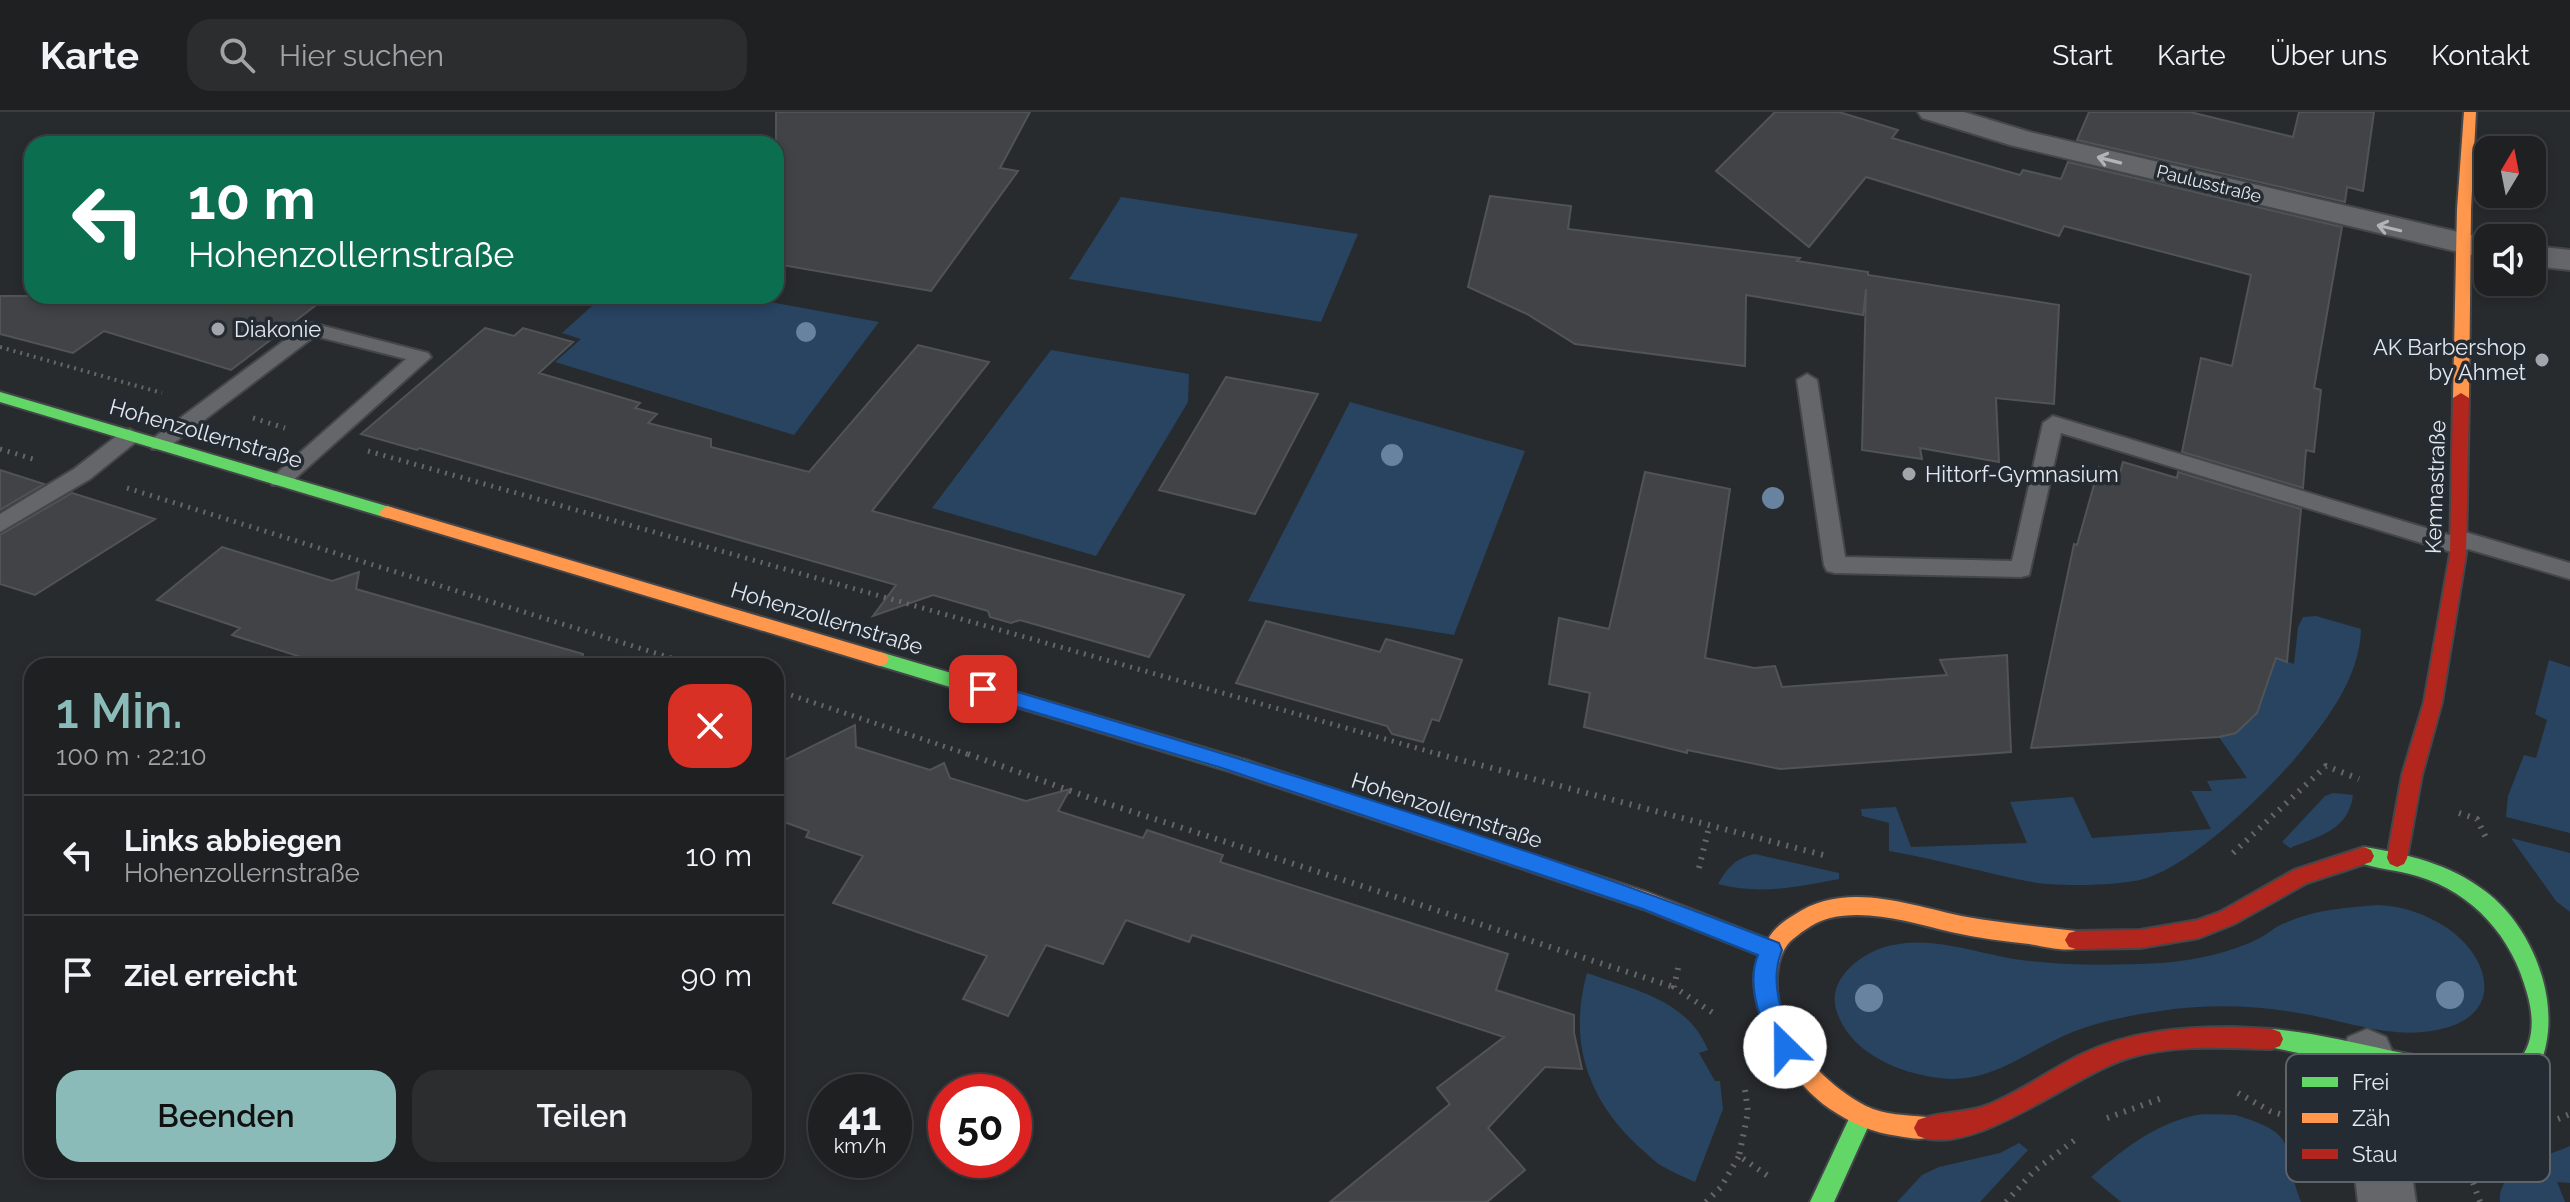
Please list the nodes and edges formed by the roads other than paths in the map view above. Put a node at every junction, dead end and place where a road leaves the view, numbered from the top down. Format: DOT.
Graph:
graph roads {
  1 [pos="1933,112"];
  2 [pos="2470,112"];
  3 [pos="2475,224"];
  4 [pos="2474,246"];
  5 [pos="2546,257"];
  6 [pos="2570,260"];
  7 [pos="2474,279"];
  8 [pos="1807,380"];
  9 [pos="0,397"];
  10 [pos="130,436"];
  11 [pos="159,444"];
  12 [pos="280,480"];
  13 [pos="0,524"];
  14 [pos="2458,542"];
  15 [pos="2570,571"];
  16 [pos="2397,858"];
  17 [pos="1771,950"];
  18 [pos="2363,1054"];
  19 [pos="2550,1055"];
  20 [pos="1862,1116"];
  21 [pos="2384,1182"];
  22 [pos="1822,1202"];
  23 [pos="2387,1202"];
  4 -- 1 [label="street, Paulusstraße, one-way"];
  2 -- 3 [label="main road, Kemnastraße"];
  5 -- 6 [label="street"];
  7 -- 14 [label="main road, Kemnastraße"];
  8 -- 14 [label="lane"];
  9 -- 10 [label="main road, Hohenzollernstraße"];
  10 -- 11 [label="main road, Hohenzollernstraße"];
  10 -- 13 [label="lane"];
  11 -- 12 [label="main road, Hohenzollernstraße"];
  11 -- 12 [label="lane"];
  12 -- 17 [label="main road, Hohenzollernstraße"];
  14 -- 15 [label="lane"];
  14 -- 16 [label="main road, Kemnastraße"];
  16 -- 17 [label="main road"];
  16 -- 19 [label="main road"];
  17 -- 20 [label="main road"];
  18 -- 20 [label="main road"];
  20 -- 22 [label="main road"];
  21 -- 23 [label="street"];
}
